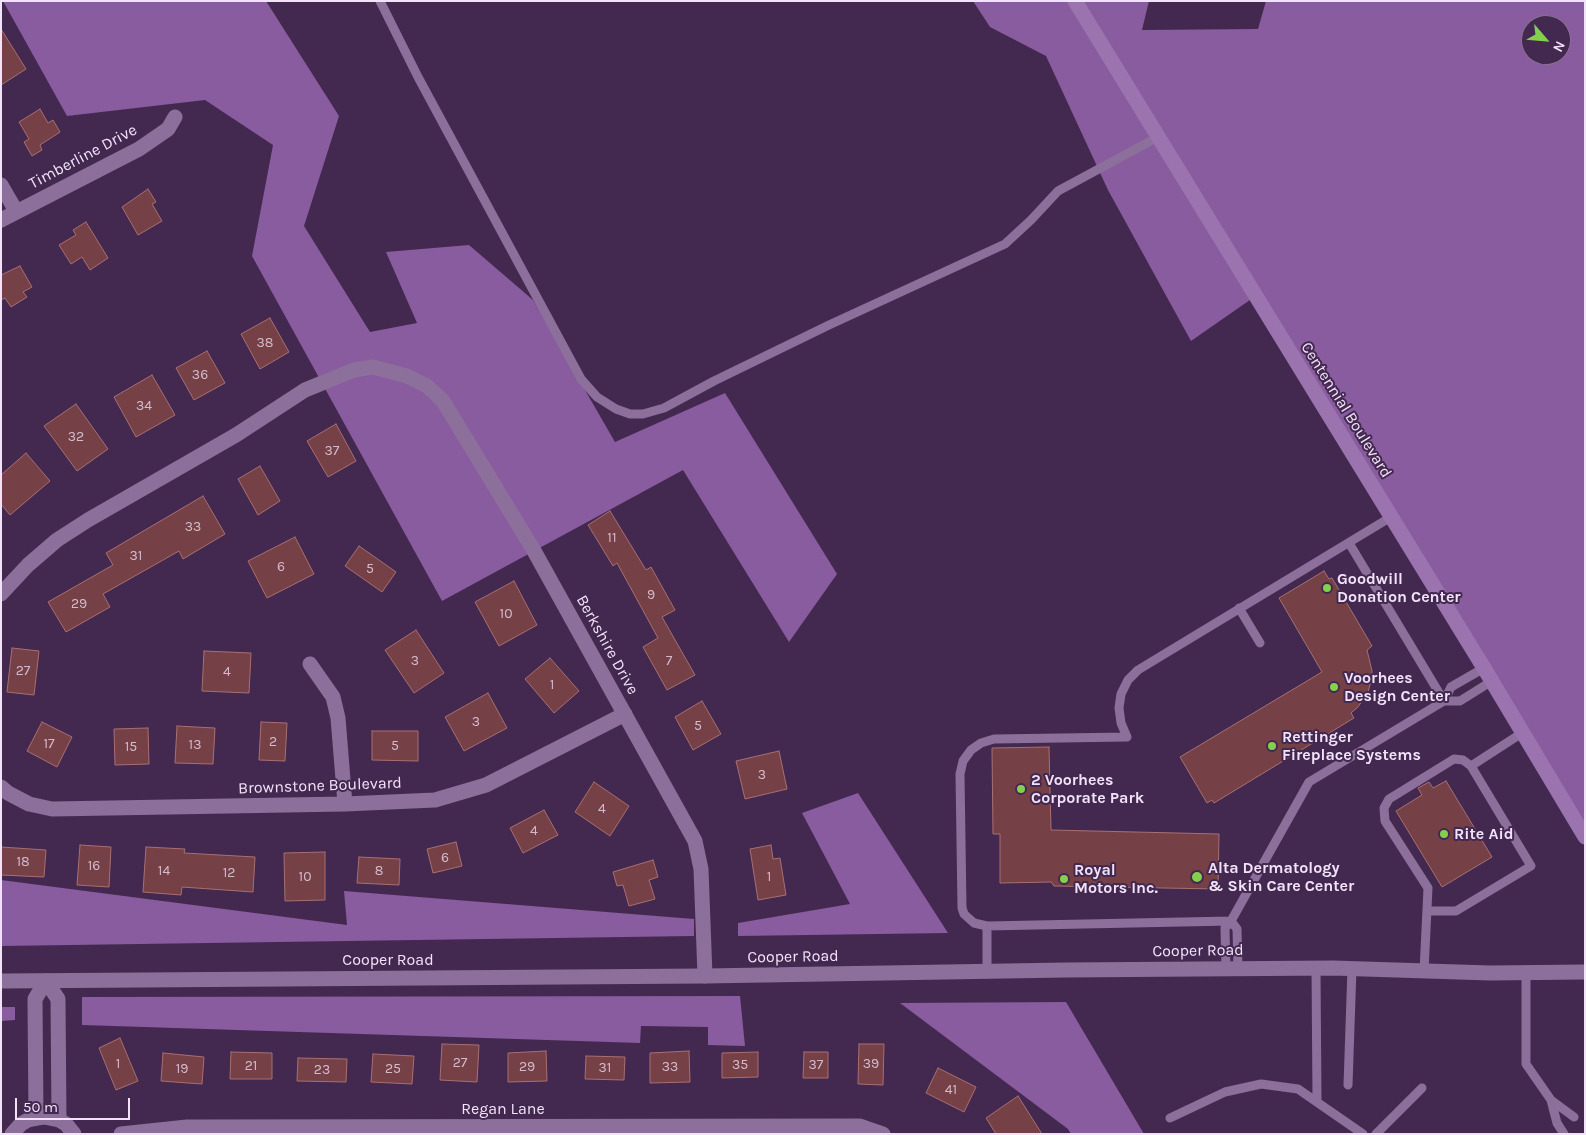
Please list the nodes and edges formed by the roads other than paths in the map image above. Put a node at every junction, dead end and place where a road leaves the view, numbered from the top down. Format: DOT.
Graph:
graph roads {
  1 [pos="380,1"];
  2 [pos="1075,1"];
  3 [pos="175,117"];
  4 [pos="1158,137"];
  5 [pos="1,185"];
  6 [pos="16,211"];
  7 [pos="1,220"];
  8 [pos="1391,517"];
  9 [pos="1349,543"];
  10 [pos="1,594"];
  11 [pos="1240,608"];
  12 [pos="1260,643"];
  13 [pos="310,664"];
  14 [pos="1488,675"];
  15 [pos="1444,701"];
  16 [pos="625,714"];
  17 [pos="1522,733"];
  18 [pos="1471,766"];
  19 [pos="1,787"];
  20 [pos="345,804"];
  21 [pos="1585,837"];
  22 [pos="1427,911"];
  23 [pos="1231,922"];
  24 [pos="987,926"];
  25 [pos="1316,968"];
  26 [pos="1352,968"];
  27 [pos="1232,969"];
  28 [pos="1424,971"];
  29 [pos="1583,971"];
  30 [pos="988,972"];
  31 [pos="1526,973"];
  32 [pos="705,976"];
  33 [pos="46,980"];
  34 [pos="1,981"];
  35 [pos="1348,1085"];
  36 [pos="1422,1088"];
  37 [pos="1551,1100"];
  38 [pos="1317,1102"];
  39 [pos="36,1117"];
  40 [pos="1574,1117"];
  41 [pos="1170,1118"];
  42 [pos="59,1120"];
  43 [pos="12,1134"];
  44 [pos="74,1134"];
  45 [pos="122,1134"];
  46 [pos="883,1134"];
  47 [pos="1363,1134"];
  48 [pos="1376,1134"];
  49 [pos="1564,1134"];
  1 -- 4 [label="lane"];
  2 -- 4 [label="main road, Centennial Boulevard"];
  3 -- 6 [label="street, Timberline Drive"];
  4 -- 8 [label="main road, Centennial Boulevard"];
  5 -- 6 [label="street"];
  6 -- 7 [label="street, Timberline Drive"];
  8 -- 9 [label="lane"];
  8 -- 14 [label="main road, Centennial Boulevard"];
  9 -- 11 [label="lane"];
  9 -- 15 [label="lane"];
  10 -- 16 [label="street, Berkshire Drive"];
  11 -- 12 [label="lane"];
  11 -- 24 [label="lane"];
  13 -- 20 [label="street"];
  14 -- 15 [label="lane"];
  14 -- 15 [label="lane"];
  14 -- 17 [label="main road, Centennial Boulevard"];
  15 -- 23 [label="lane"];
  16 -- 20 [label="street, Brownstone Boulevard"];
  16 -- 32 [label="street, Berkshire Drive"];
  17 -- 18 [label="lane"];
  17 -- 21 [label="main road, Centennial Boulevard"];
  18 -- 22 [label="lane"];
  18 -- 22 [label="lane"];
  19 -- 20 [label="street, Brownstone Boulevard"];
  22 -- 28 [label="lane"];
  23 -- 24 [label="lane"];
  23 -- 27 [label="lane"];
  24 -- 30 [label="lane"];
  25 -- 26 [label="street, Cooper Road"];
  25 -- 27 [label="street, Cooper Road"];
  25 -- 38 [label="lane"];
  26 -- 28 [label="street, Cooper Road"];
  26 -- 35 [label="lane"];
  27 -- 30 [label="street, Cooper Road"];
  28 -- 31 [label="street, Cooper Road"];
  29 -- 31 [label="street, Cooper Road"];
  30 -- 32 [label="street, Cooper Road"];
  31 -- 37 [label="lane"];
  32 -- 33 [label="street, Cooper Road"];
  33 -- 34 [label="street, Cooper Road"];
  33 -- 39 [label="street"];
  33 -- 42 [label="street"];
  36 -- 48 [label="lane"];
  37 -- 40 [label="lane"];
  37 -- 49 [label="lane"];
  38 -- 41 [label="lane"];
  38 -- 47 [label="lane"];
  39 -- 42 [label="street"];
  39 -- 43 [label="street"];
  42 -- 44 [label="street"];
  45 -- 46 [label="street, Regan Lane"];
}
